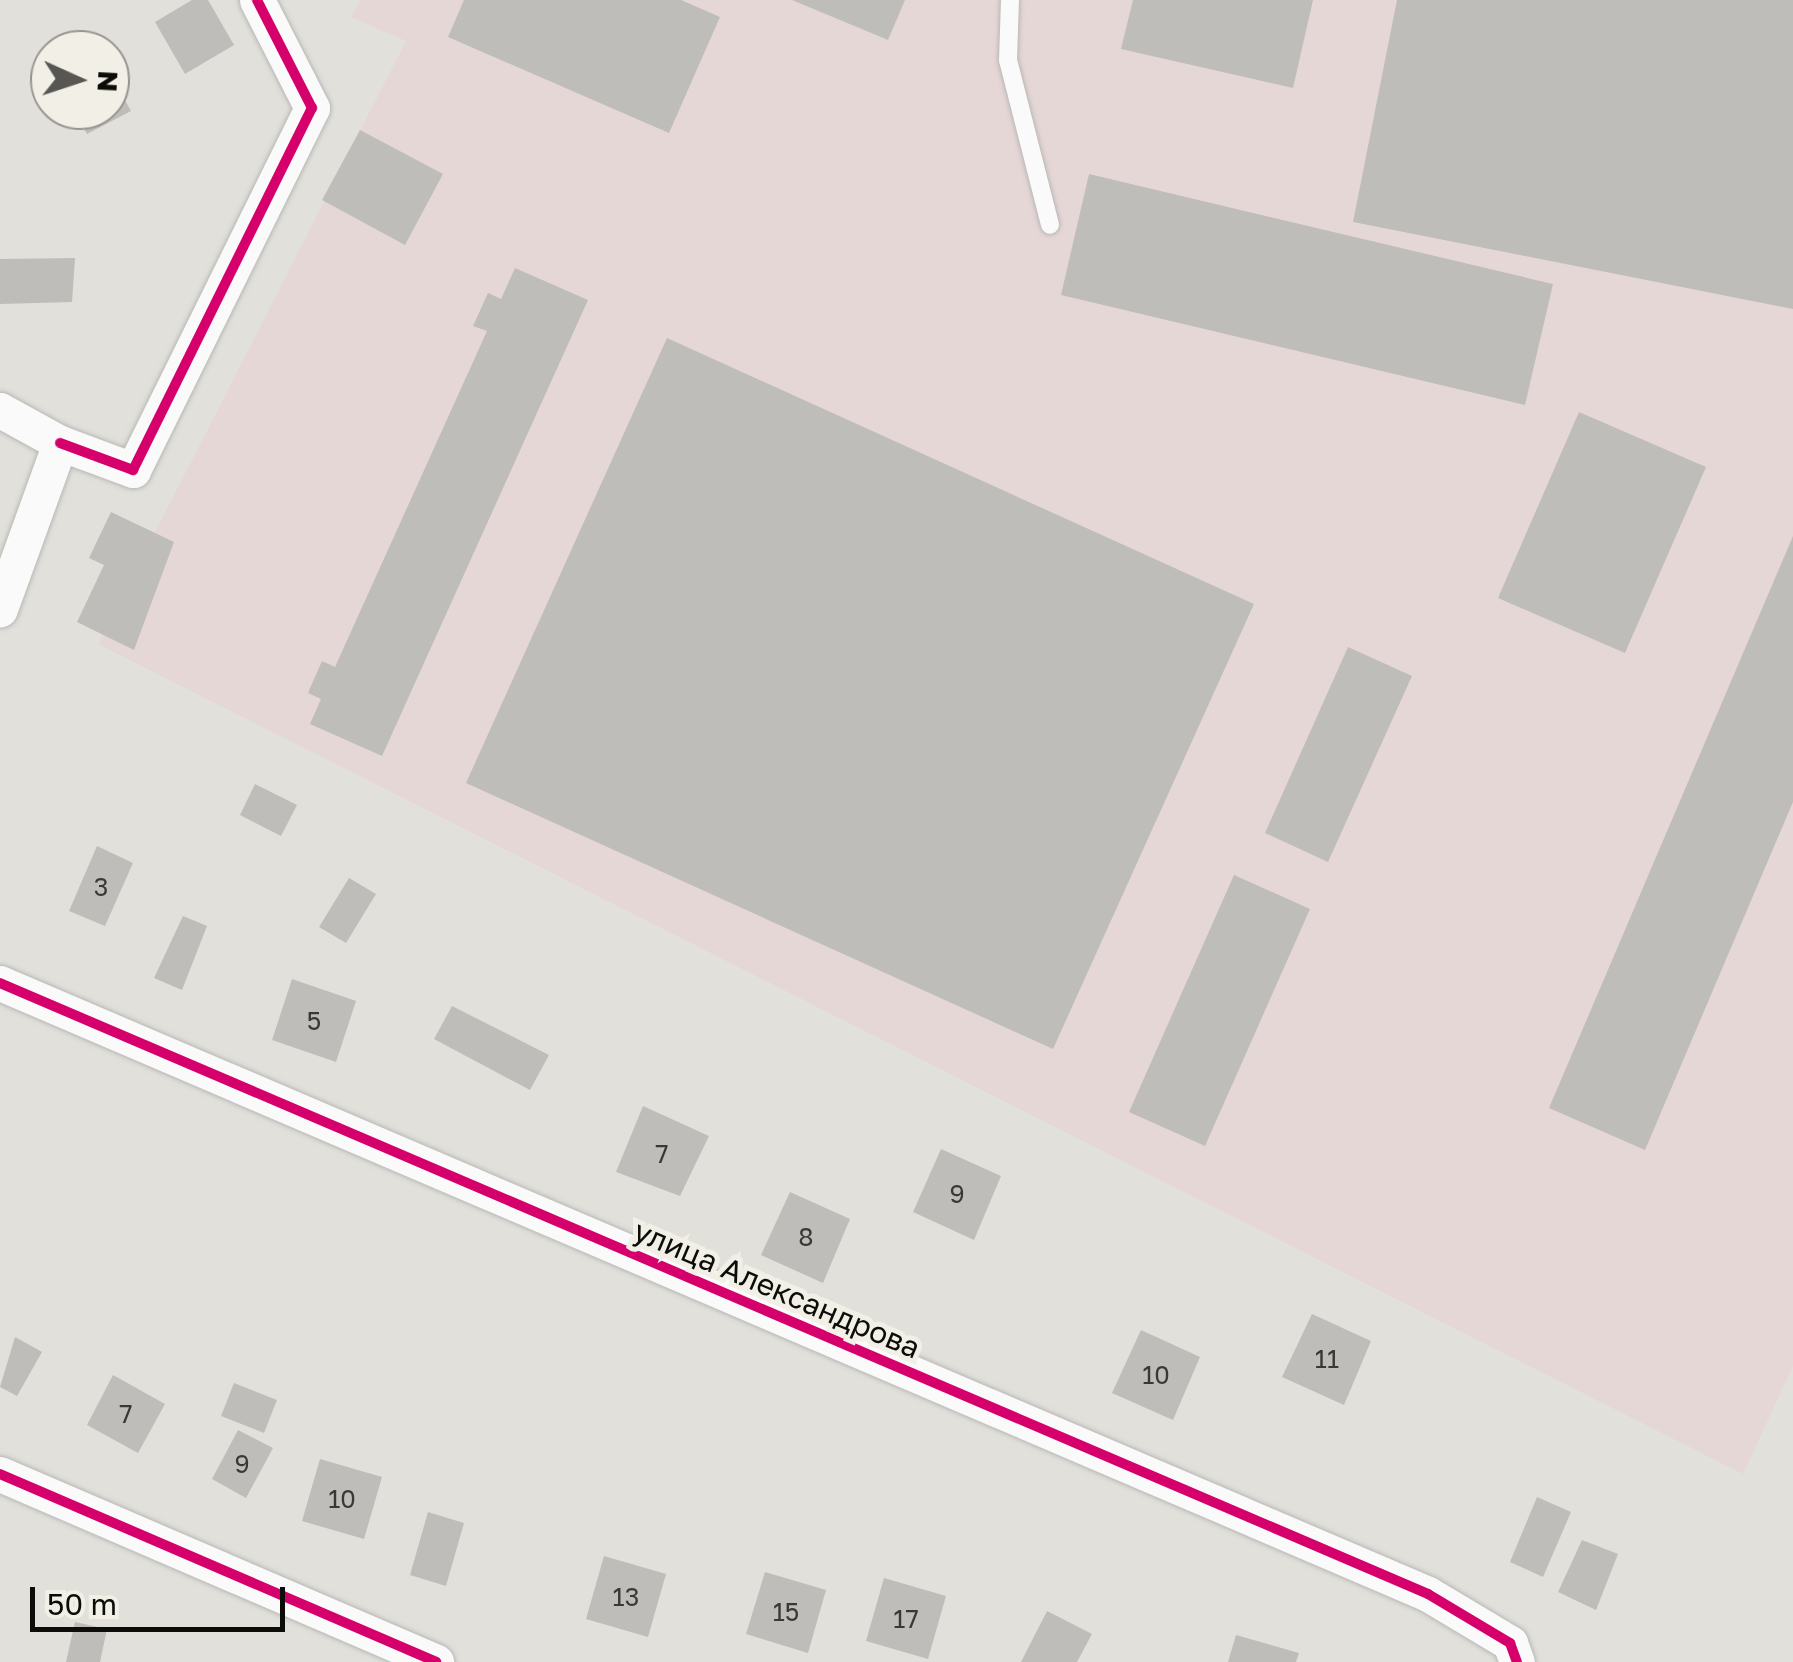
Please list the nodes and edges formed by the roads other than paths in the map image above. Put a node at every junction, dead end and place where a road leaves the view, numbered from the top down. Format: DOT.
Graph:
graph roads {
  1 [pos="257,0"];
  2 [pos="1010,0"];
  3 [pos="1050,225"];
  4 [pos="0,410"];
  5 [pos="60,444"];
  6 [pos="0,609"];
  7 [pos="0,983"];
  8 [pos="0,1474"];
  9 [pos="436,1662"];
  10 [pos="1517,1662"];
  1 -- 5 [label="street"];
  2 -- 3 [label="lane"];
  4 -- 5 [label="street"];
  5 -- 6 [label="street"];
  7 -- 10 [label="street, улица Александрова"];
  8 -- 9 [label="street"];
}
